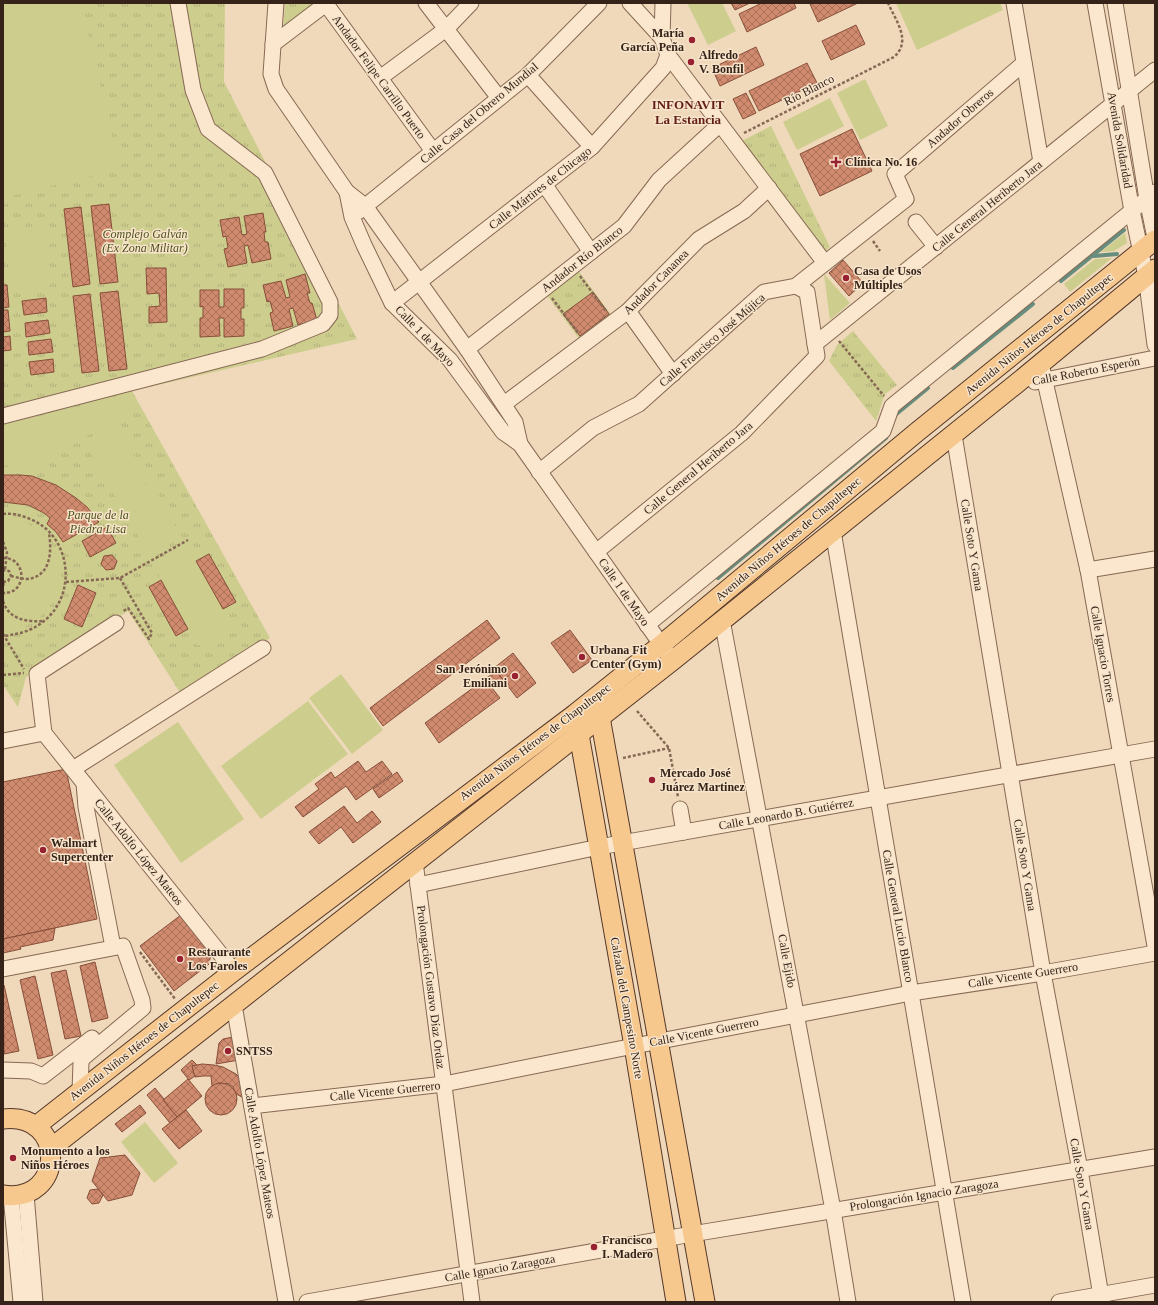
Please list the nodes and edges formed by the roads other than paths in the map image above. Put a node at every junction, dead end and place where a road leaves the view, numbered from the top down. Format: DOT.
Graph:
graph roads {
  1 [pos="178,3"];
  2 [pos="276,3"];
  3 [pos="326,3"];
  4 [pos="426,3"];
  5 [pos="471,3"];
  6 [pos="599,3"];
  7 [pos="664,3"];
  8 [pos="1014,3"];
  9 [pos="1094,3"];
  10 [pos="1115,3"];
  11 [pos="632,4"];
  12 [pos="446,29"];
  13 [pos="662,38"];
  14 [pos="273,44"];
  15 [pos="668,55"];
  16 [pos="1024,63"];
  17 [pos="1155,70"];
  18 [pos="528,75"];
  19 [pos="380,78"];
  20 [pos="1129,91"];
  21 [pos="499,98"];
  22 [pos="1113,104"];
  23 [pos="720,124"];
  24 [pos="592,147"];
  25 [pos="433,151"];
  26 [pos="1041,162"];
  27 [pos="544,184"];
  28 [pos="769,188"];
  29 [pos="347,192"];
  30 [pos="1151,196"];
  31 [pos="906,198"];
  32 [pos="365,206"];
  33 [pos="1132,211"];
  34 [pos="352,216"];
  35 [pos="916,222"];
  36 [pos="1155,239"];
  37 [pos="936,247"];
  38 [pos="591,252"];
  39 [pos="1140,252"];
  40 [pos="825,263"];
  41 [pos="1150,272"];
  42 [pos="419,282"];
  43 [pos="796,286"];
  44 [pos="392,303"];
  45 [pos="628,311"];
  46 [pos="815,344"];
  47 [pos="1155,345"];
  48 [pos="466,349"];
  49 [pos="1155,358"];
  50 [pos="1042,372"];
  51 [pos="674,374"];
  52 [pos="504,404"];
  53 [pos="3,416"];
  54 [pos="954,435"];
  55 [pos="520,444"];
  56 [pos="539,472"];
  57 [pos="833,531"];
  58 [pos="596,552"];
  59 [pos="1155,559"];
  60 [pos="1088,570"];
  61 [pos="722,620"];
  62 [pos="116,623"];
  63 [pos="647,625"];
  64 [pos="661,645"];
  65 [pos="263,648"];
  66 [pos="672,661"];
  67 [pos="575,714"];
  68 [pos="600,717"];
  69 [pos="44,733"];
  70 [pos="579,734"];
  71 [pos="3,741"];
  72 [pos="1155,749"];
  73 [pos="1121,755"];
  74 [pos="73,769"];
  75 [pos="1010,774"];
  76 [pos="84,783"];
  77 [pos="878,798"];
  78 [pos="680,810"];
  79 [pos="760,819"];
  80 [pos="684,832"];
  81 [pos="623,843"];
  82 [pos="599,847"];
  83 [pos="415,862"];
  84 [pos="418,885"];
  85 [pos="641,945"];
  86 [pos="1155,946"];
  87 [pos="118,947"];
  88 [pos="617,950"];
  89 [pos="1155,953"];
  90 [pos="3,969"];
  91 [pos="234,971"];
  92 [pos="1043,973"];
  93 [pos="650,992"];
  94 [pos="911,993"];
  95 [pos="625,996"];
  96 [pos="142,1000"];
  97 [pos="234,1005"];
  98 [pos="796,1014"];
  99 [pos="658,1041"];
  100 [pos="634,1046"];
  101 [pos="3,1070"];
  102 [pos="444,1084"];
  103 [pos="80,1092"];
  104 [pos="252,1106"];
  105 [pos="3,1119"];
  106 [pos="36,1126"];
  107 [pos="50,1149"];
  108 [pos="1155,1157"];
  109 [pos="1080,1170"];
  110 [pos="945,1192"];
  111 [pos="13,1195"];
  112 [pos="833,1210"];
  113 [pos="692,1234"];
  114 [pos="666,1239"];
  115 [pos="468,1274"];
  116 [pos="1155,1285"];
  117 [pos="1101,1298"];
  118 [pos="21,1302"];
  119 [pos="35,1302"];
  120 [pos="286,1302"];
  121 [pos="306,1302"];
  122 [pos="472,1302"];
  123 [pos="676,1302"];
  124 [pos="705,1302"];
  125 [pos="848,1302"];
  126 [pos="964,1302"];
  127 [pos="1059,1302"];
  1 -- 53 [label="street"];
  2 -- 14 [label="street, Calle 1 de Mayo"];
  3 -- 14 [label="street"];
  3 -- 19 [label="street, Andador Felipe Carrillo Puerto"];
  4 -- 12 [label="street"];
  5 -- 12 [label="street"];
  6 -- 18 [label="street, Calle Casa del Obrero Mundial"];
  7 -- 13 [label="street"];
  8 -- 16 [label="street"];
  9 -- 22 [label="street, Avenida Solidaridad"];
  10 -- 20 [label="street, Avenida Solidaridad"];
  11 -- 13 [label="street"];
  12 -- 19 [label="street"];
  12 -- 21 [label="street"];
  13 -- 15 [label="street"];
  14 -- 29 [label="street, Calle 1 de Mayo"];
  15 -- 23 [label="street"];
  15 -- 24 [label="street, Calle Mártires de Chicago"];
  16 -- 26 [label="street"];
  16 -- 31 [label="street, Andador Obreros"];
  17 -- 20 [label="street, Calle General Heriberto Jara"];
  18 -- 21 [label="street, Calle Casa del Obrero Mundial"];
  18 -- 24 [label="street"];
  19 -- 25 [label="street, Andador Felipe Carrillo Puerto"];
  20 -- 22 [label="street, Calle General Heriberto Jara"];
  20 -- 30 [label="street, Avenida Solidaridad"];
  21 -- 25 [label="street, Calle Casa del Obrero Mundial"];
  22 -- 26 [label="street, Calle General Heriberto Jara"];
  22 -- 33 [label="street, Avenida Solidaridad"];
  23 -- 28 [label="street"];
  23 -- 38 [label="street, Andador Río Blanco"];
  24 -- 27 [label="street, Calle Mártires de Chicago"];
  25 -- 32 [label="street, Calle Casa del Obrero Mundial"];
  26 -- 37 [label="street, Calle General Heriberto Jara"];
  27 -- 38 [label="street"];
  27 -- 42 [label="street, Calle Mártires de Chicago"];
  28 -- 40 [label="street"];
  28 -- 45 [label="street, Andador Cananea"];
  29 -- 32 [label="street, Calle 1 de Mayo"];
  29 -- 34 [label="street, Calle 1 de Mayo"];
  30 -- 33 [label="street"];
  30 -- 36 [label="street, Avenida Solidaridad"];
  31 -- 40 [label="street, Calle Francisco José Mújica"];
  32 -- 34 [label="street, Calle Casa del Obrero Mundial"];
  32 -- 42 [label="street, Calle 1 de Mayo"];
  33 -- 39 [label="street, Avenida Solidaridad"];
  33 -- 63 [label="street"];
  34 -- 44 [label="street, Calle 1 de Mayo"];
  35 -- 37 [label="street"];
  36 -- 39 [label="main road, Avenida Niños Héroes de Chapultepec"];
  37 -- 46 [label="street, Calle General Heriberto Jara"];
  38 -- 48 [label="street, Andador Río Blanco"];
  39 -- 41 [label="street, Avenida Solidaridad"];
  39 -- 64 [label="main road, Avenida Niños Héroes de Chapultepec"];
  40 -- 43 [label="street, Calle Francisco José Mújica"];
  41 -- 47 [label="street, Avenida Solidaridad"];
  41 -- 50 [label="main road, Avenida Niños Héroes de Chapultepec"];
  42 -- 44 [label="street, Calle Mártires de Chicago"];
  42 -- 48 [label="street, Calle 1 de Mayo"];
  43 -- 46 [label="street"];
  43 -- 51 [label="street, Calle Francisco José Mújica"];
  44 -- 55 [label="street, Calle 1 de Mayo"];
  45 -- 51 [label="street"];
  45 -- 52 [label="street, Andador Cananea"];
  46 -- 58 [label="street, Calle General Heriberto Jara"];
  48 -- 52 [label="street, Calle 1 de Mayo"];
  49 -- 50 [label="street, Calle Roberto Esperón"];
  50 -- 54 [label="main road, Avenida Niños Héroes de Chapultepec"];
  50 -- 60 [label="street, Calle Ignacio Torres"];
  51 -- 56 [label="street, Calle Francisco José Mújica"];
  52 -- 55 [label="street, Calle 1 de Mayo"];
  54 -- 57 [label="main road, Avenida Niños Héroes de Chapultepec"];
  54 -- 75 [label="street, Calle Soto Y Gama"];
  55 -- 56 [label="street, Calle 1 de Mayo"];
  56 -- 58 [label="street, Calle 1 de Mayo"];
  57 -- 61 [label="main road, Avenida Niños Héroes de Chapultepec"];
  57 -- 77 [label="street, Calle General Lucio Blanco"];
  58 -- 63 [label="street, Calle 1 de Mayo"];
  59 -- 60 [label="street"];
  60 -- 73 [label="street, Calle Ignacio Torres"];
  61 -- 66 [label="main road, Avenida Niños Héroes de Chapultepec"];
  61 -- 79 [label="street, Calle Ejido"];
  62 -- 69 [label="street"];
  63 -- 64 [label="street, Calle 1 de Mayo"];
  64 -- 66 [label="street, Calle 1 de Mayo"];
  64 -- 67 [label="main road, Avenida Niños Héroes de Chapultepec"];
  65 -- 74 [label="street"];
  66 -- 68 [label="main road, Avenida Niños Héroes de Chapultepec"];
  67 -- 70 [label="main road, Calzada del Campesino Norte"];
  67 -- 91 [label="main road, Avenida Niños Héroes de Chapultepec"];
  68 -- 70 [label="main road, Avenida Niños Héroes de Chapultepec"];
  68 -- 81 [label="main road, Calzada del Campesino Norte"];
  69 -- 71 [label="street"];
  69 -- 74 [label="street, Calle Adolfo López Mateos"];
  70 -- 82 [label="main road, Calzada del Campesino Norte"];
  70 -- 83 [label="main road, Avenida Niños Héroes de Chapultepec"];
  72 -- 73 [label="street, Calle Leonardo B. Gutiérrez"];
  73 -- 75 [label="street, Calle Leonardo B. Gutiérrez"];
  73 -- 86 [label="street, Calle Ignacio Torres"];
  74 -- 76 [label="street, Calle Adolfo López Mateos"];
  75 -- 77 [label="street, Calle Leonardo B. Gutiérrez"];
  75 -- 92 [label="street, Calle Soto Y Gama"];
  76 -- 87 [label="street"];
  76 -- 91 [label="street, Calle Adolfo López Mateos"];
  77 -- 79 [label="street, Calle Leonardo B. Gutiérrez"];
  77 -- 94 [label="street, Calle General Lucio Blanco"];
  78 -- 80 [label="street"];
  79 -- 80 [label="street, Calle Leonardo B. Gutiérrez"];
  79 -- 98 [label="street, Calle Ejido"];
  80 -- 81 [label="street, Calle Leonardo B. Gutiérrez"];
  81 -- 82 [label="street, Calle Leonardo B. Gutiérrez"];
  81 -- 85 [label="main road, Calzada del Campesino Norte"];
  82 -- 84 [label="street, Calle Leonardo B. Gutiérrez"];
  82 -- 88 [label="main road, Calzada del Campesino Norte"];
  83 -- 84 [label="street, Prolongación Gustavo Díaz Ordaz"];
  83 -- 97 [label="main road, Avenida Niños Héroes de Chapultepec"];
  84 -- 102 [label="street, Prolongación Gustavo Díaz Ordaz"];
  85 -- 88 [label="main road"];
  85 -- 93 [label="main road, Calzada del Campesino Norte"];
  87 -- 90 [label="street"];
  87 -- 96 [label="street"];
  88 -- 95 [label="main road, Calzada del Campesino Norte"];
  89 -- 92 [label="street, Calle Vicente Guerrero"];
  91 -- 103 [label="main road, Avenida Niños Héroes de Chapultepec"];
  92 -- 94 [label="street, Calle Vicente Guerrero"];
  92 -- 109 [label="street, Calle Soto Y Gama"];
  93 -- 95 [label="main road"];
  93 -- 99 [label="main road, Calzada del Campesino Norte"];
  94 -- 98 [label="street, Calle Vicente Guerrero"];
  94 -- 110 [label="street, Calle General Lucio Blanco"];
  95 -- 100 [label="main road, Calzada del Campesino Norte"];
  96 -- 101 [label="street"];
  96 -- 103 [label="street"];
  97 -- 104 [label="street, Calle Adolfo López Mateos"];
  97 -- 107 [label="main road, Avenida Niños Héroes de Chapultepec"];
  98 -- 99 [label="street, Calle Vicente Guerrero"];
  98 -- 112 [label="street, Calle Ejido"];
  99 -- 100 [label="street, Calle Vicente Guerrero"];
  99 -- 113 [label="main road, Calzada del Campesino Norte"];
  100 -- 102 [label="street, Calle Vicente Guerrero"];
  100 -- 114 [label="main road, Calzada del Campesino Norte"];
  102 -- 104 [label="street, Calle Vicente Guerrero"];
  102 -- 115 [label="street, Prolongación Gustavo Díaz Ordaz"];
  103 -- 106 [label="main road, Avenida Niños Héroes de Chapultepec"];
  104 -- 120 [label="street, Calle Adolfo López Mateos"];
  105 -- 106 [label="main road"];
  106 -- 107 [label="main road"];
  107 -- 111 [label="main road"];
  108 -- 109 [label="street, Prolongación Ignacio Zaragoza"];
  109 -- 110 [label="street, Prolongación Ignacio Zaragoza"];
  109 -- 117 [label="street, Calle Soto Y Gama"];
  110 -- 112 [label="street, Prolongación Ignacio Zaragoza"];
  110 -- 126 [label="street, Calle General Lucio Blanco"];
  111 -- 118 [label="street"];
  111 -- 119 [label="street"];
  112 -- 113 [label="street, Prolongación Ignacio Zaragoza"];
  112 -- 125 [label="street, Calle Ejido"];
  113 -- 114 [label="street, Calle Ignacio Zaragoza"];
  113 -- 124 [label="main road, Calzada del Campesino Norte"];
  114 -- 115 [label="street, Calle Ignacio Zaragoza"];
  114 -- 123 [label="main road, Calzada del Campesino Norte"];
  115 -- 121 [label="street, Calle Ignacio Zaragoza"];
  115 -- 122 [label="street, Prolongación Gustavo Díaz Ordaz"];
  116 -- 117 [label="street"];
  117 -- 127 [label="street"];
}
